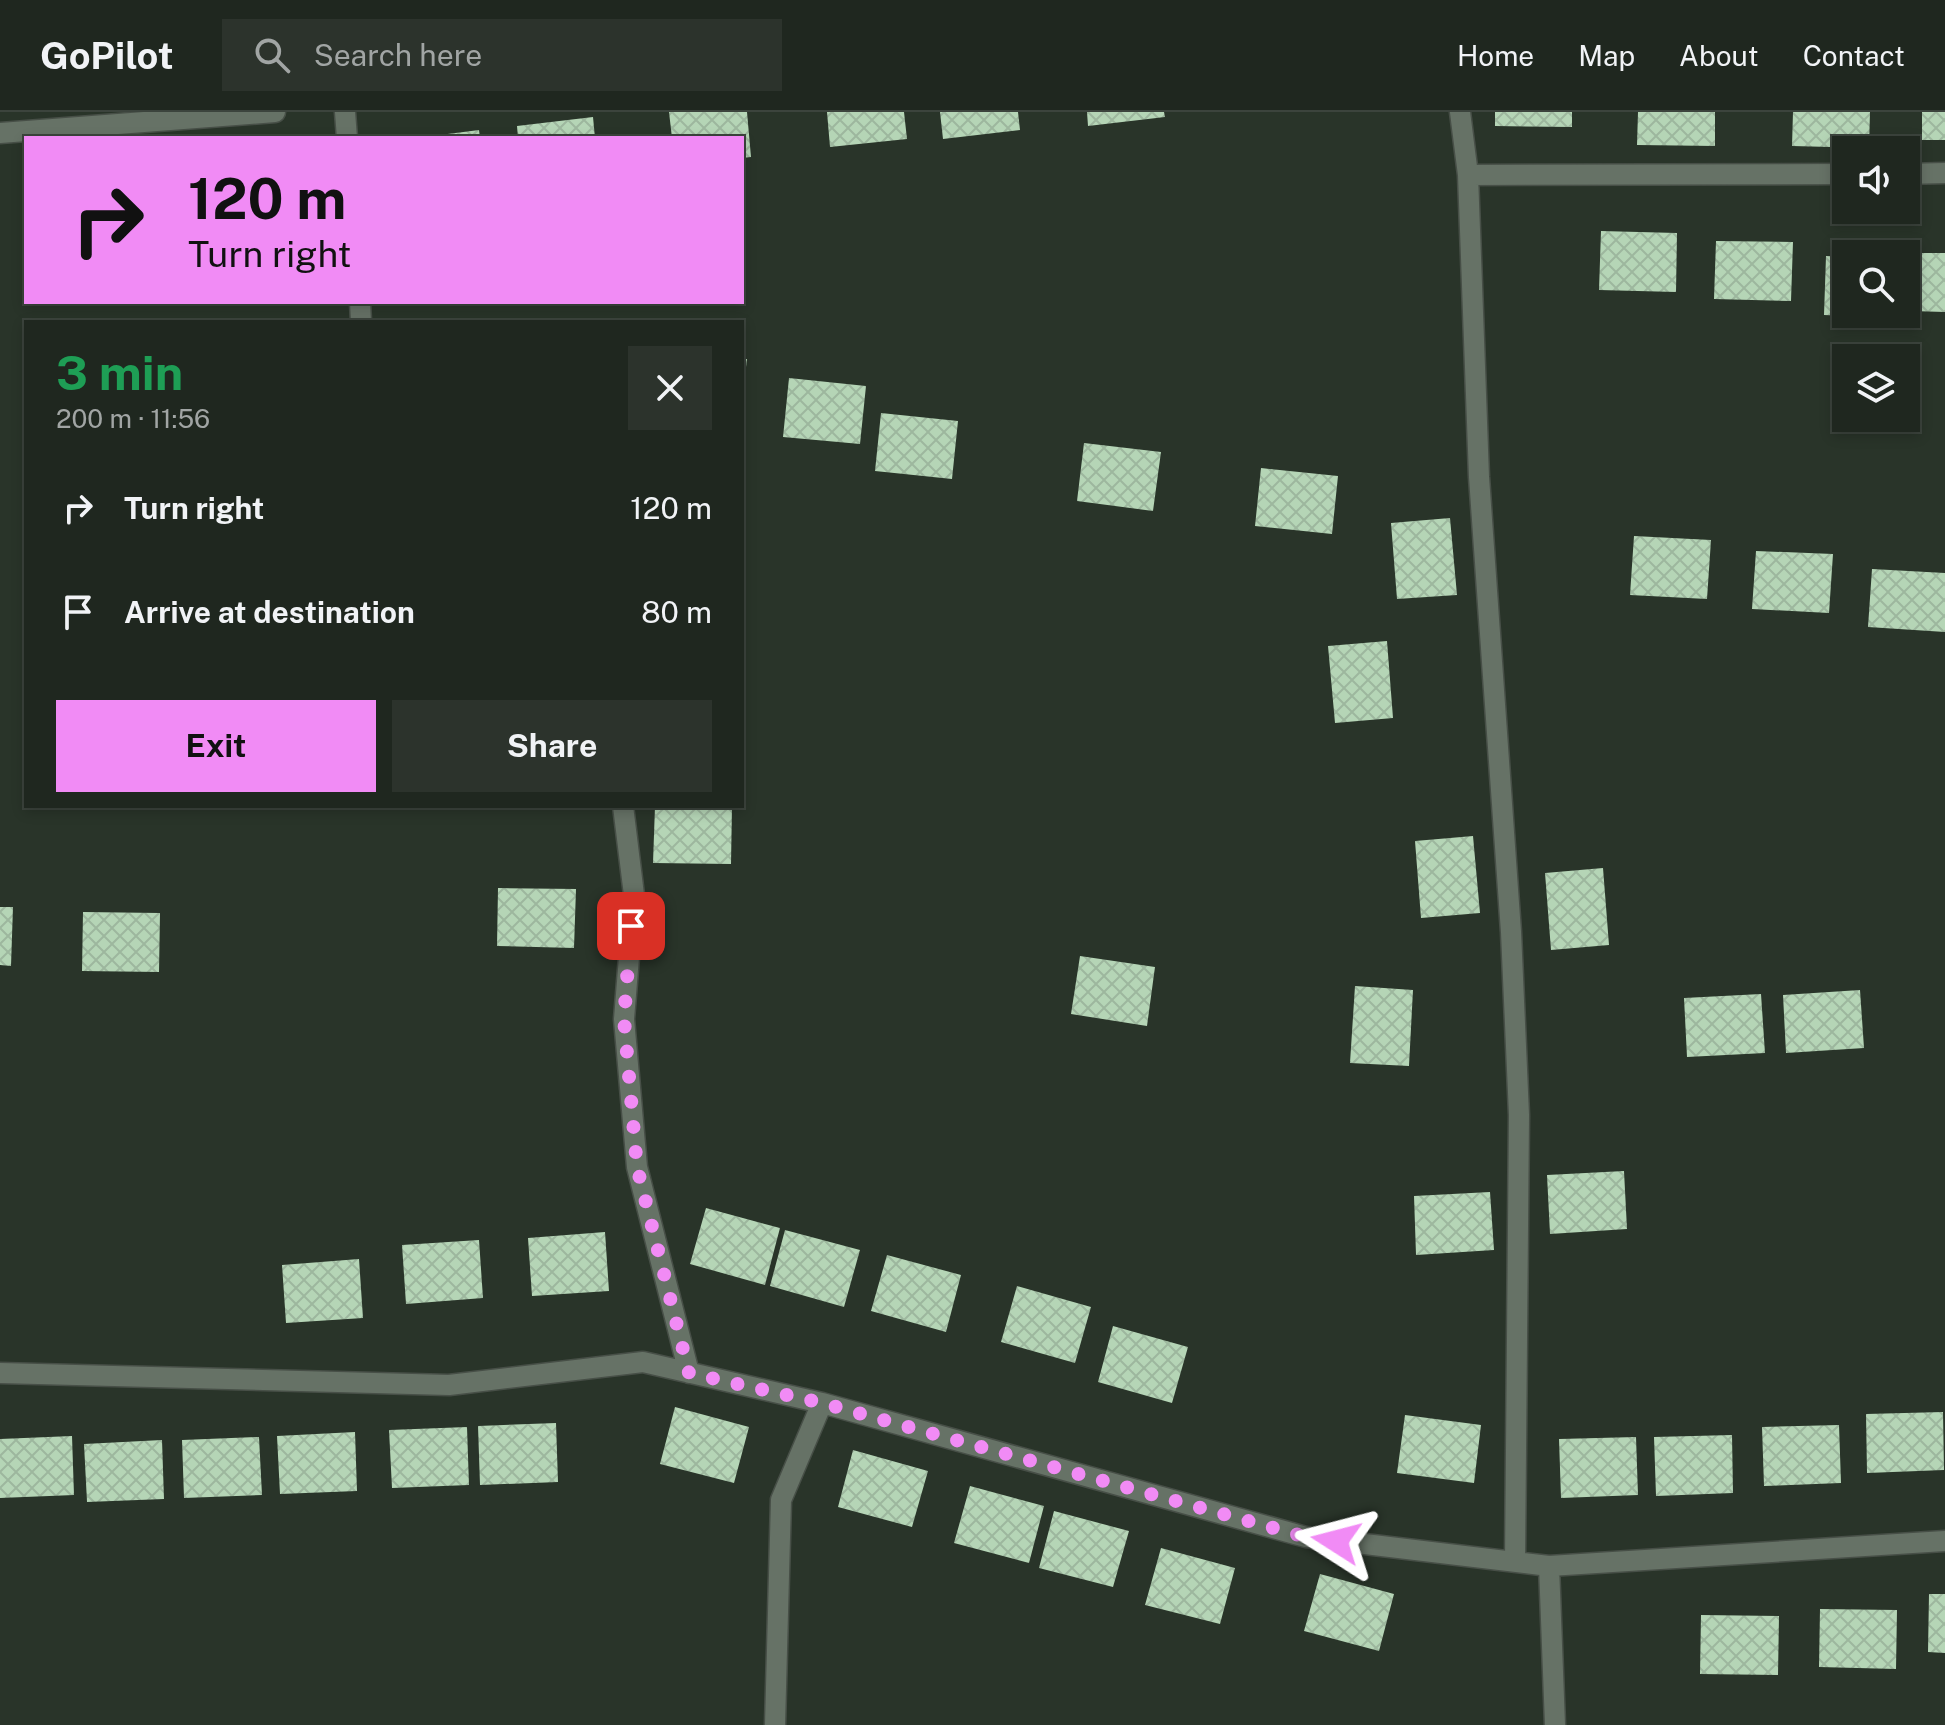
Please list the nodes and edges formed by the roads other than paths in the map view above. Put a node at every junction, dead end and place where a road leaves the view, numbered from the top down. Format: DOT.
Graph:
graph roads {
  1 [pos="275,112"];
  2 [pos="345,112"];
  3 [pos="1460,112"];
  4 [pos="0,133"];
  5 [pos="347,136"];
  6 [pos="1945,173"];
  7 [pos="1832,174"];
  8 [pos="1920,174"];
  9 [pos="1468,175"];
  10 [pos="623,808"];
  11 [pos="0,1373"];
  12 [pos="689,1373"];
  13 [pos="822,1403"];
  14 [pos="1945,1541"];
  15 [pos="1515,1561"];
  16 [pos="1549,1566"];
  17 [pos="775,1725"];
  18 [pos="1555,1725"];
  1 -- 4 [label="street"];
  2 -- 5 [label="street"];
  3 -- 9 [label="street"];
  6 -- 8 [label="street"];
  7 -- 9 [label="street"];
  9 -- 15 [label="street"];
  10 -- 12 [label="street"];
  11 -- 12 [label="street"];
  12 -- 13 [label="street"];
  13 -- 15 [label="street"];
  13 -- 17 [label="street"];
  14 -- 16 [label="street"];
  15 -- 16 [label="street"];
  16 -- 18 [label="street"];
}
